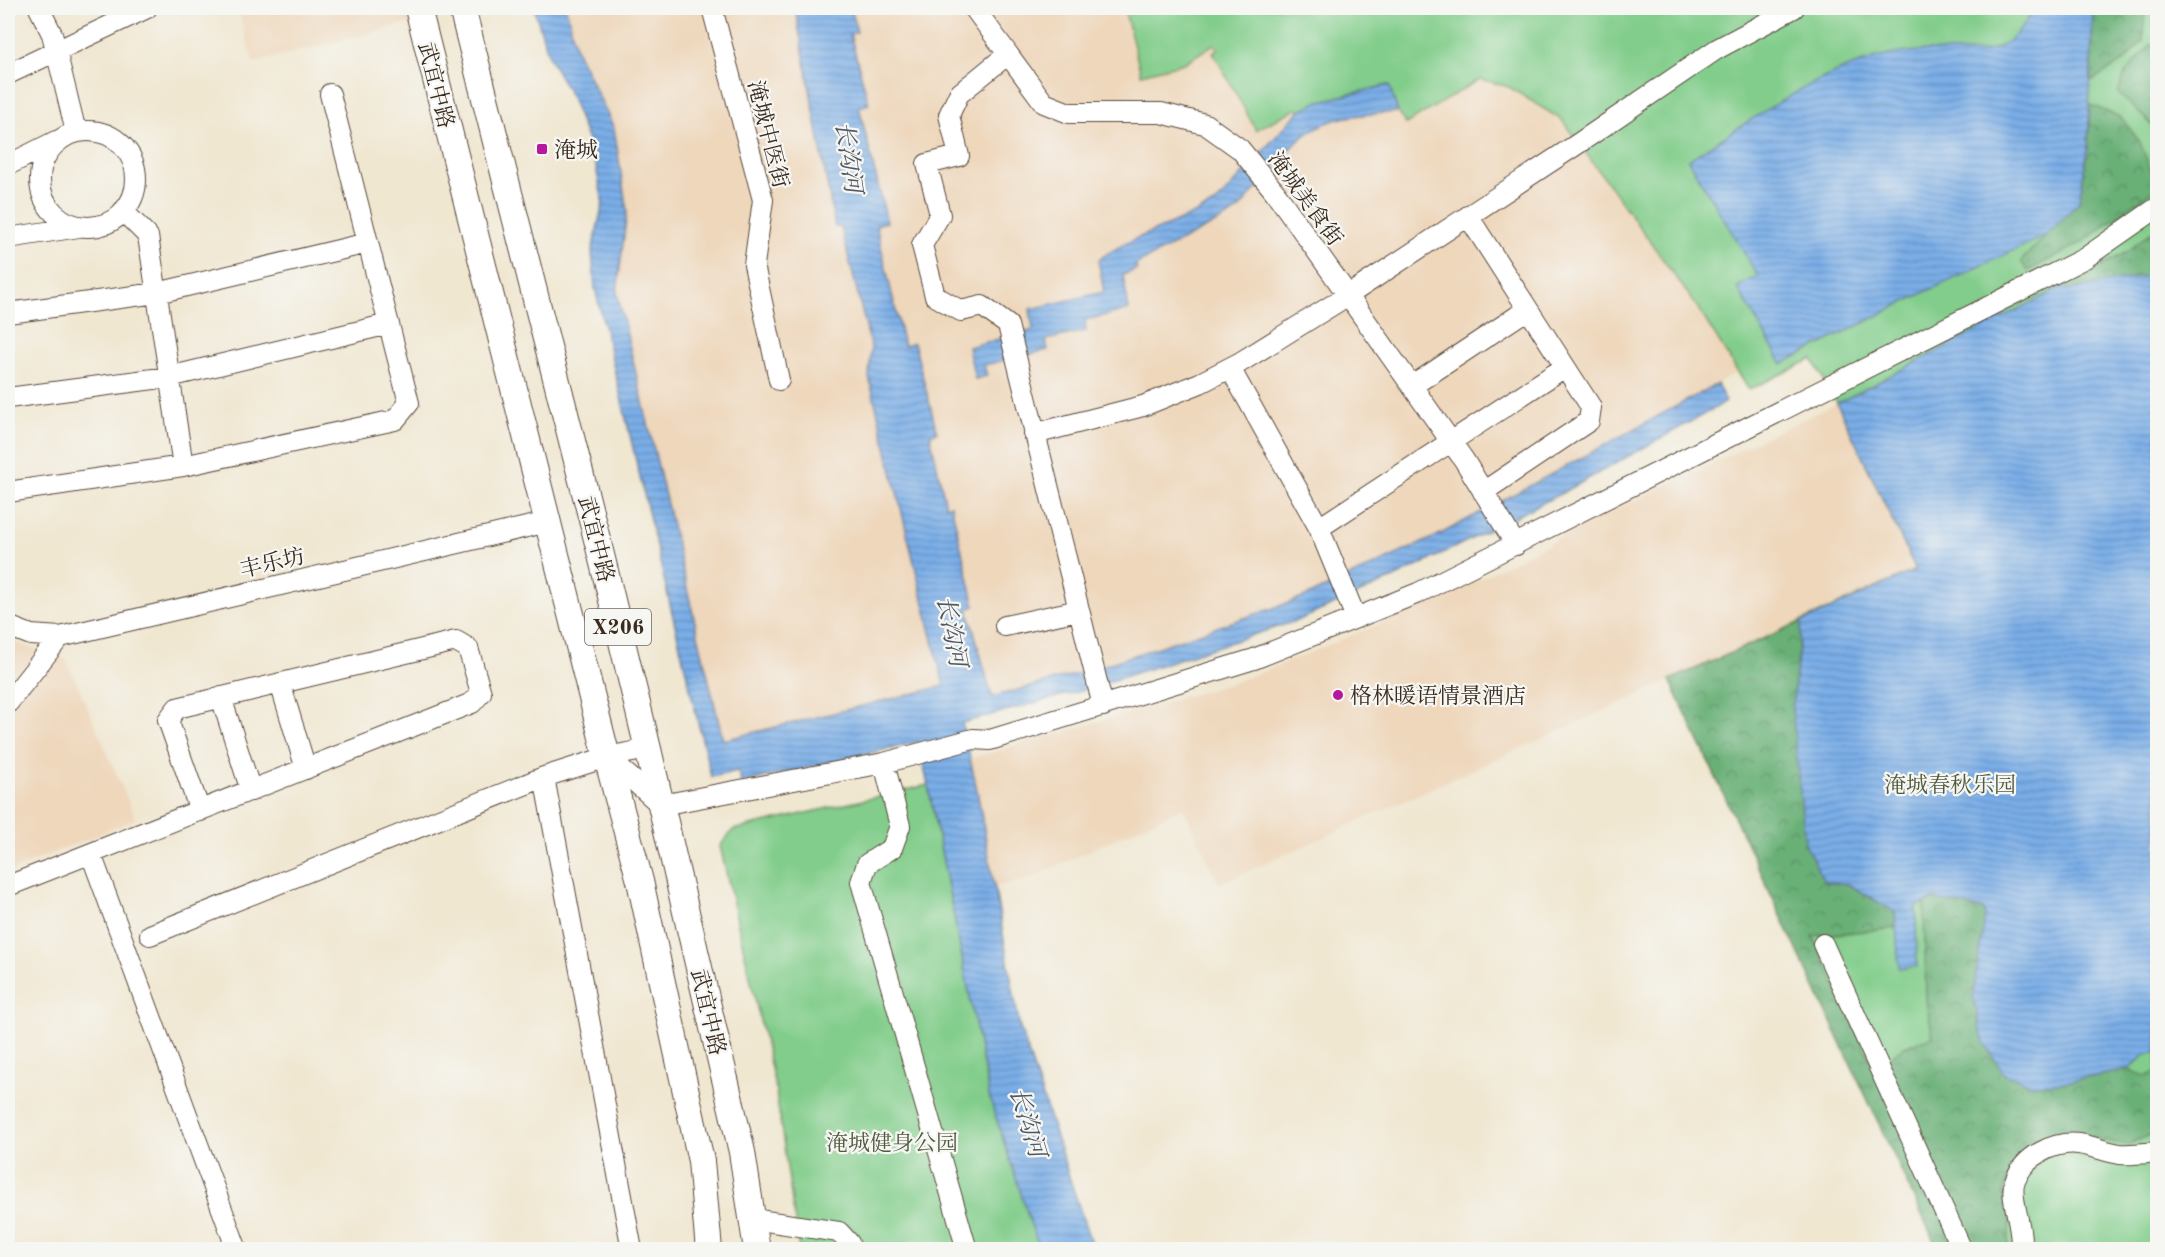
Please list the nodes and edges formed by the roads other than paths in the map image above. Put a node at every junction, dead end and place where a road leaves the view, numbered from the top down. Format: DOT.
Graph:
graph roads {
  1 [pos="39,8"];
  2 [pos="147,8"];
  3 [pos="418,8"];
  4 [pos="462,8"];
  5 [pos="712,8"];
  6 [pos="974,8"];
  7 [pos="1794,8"];
  8 [pos="56,51"];
  9 [pos="1008,54"];
  10 [pos="8,74"];
  11 [pos="330,94"];
  12 [pos="69,136"];
  13 [pos="8,165"];
  14 [pos="2157,207"];
  15 [pos="123,211"];
  16 [pos="1468,216"];
  17 [pos="80,226"];
  18 [pos="8,238"];
  19 [pos="368,243"];
  20 [pos="157,293"];
  21 [pos="1347,296"];
  22 [pos="1528,309"];
  23 [pos="8,313"];
  24 [pos="389,324"];
  25 [pos="1565,367"];
  26 [pos="1230,368"];
  27 [pos="169,377"];
  28 [pos="778,380"];
  29 [pos="1412,386"];
  30 [pos="8,398"];
  31 [pos="1034,434"];
  32 [pos="1451,442"];
  33 [pos="183,466"];
  34 [pos="8,492"];
  35 [pos="1483,492"];
  36 [pos="548,522"];
  37 [pos="1319,528"];
  38 [pos="1516,544"];
  39 [pos="1079,610"];
  40 [pos="1356,618"];
  41 [pos="8,626"];
  42 [pos="1005,626"];
  43 [pos="60,637"];
  44 [pos="16,679"];
  45 [pos="280,683"];
  46 [pos="221,698"];
  47 [pos="8,703"];
  48 [pos="1102,706"];
  49 [pos="648,749"];
  50 [pos="607,757"];
  51 [pos="884,763"];
  52 [pos="306,769"];
  53 [pos="544,777"];
  54 [pos="251,791"];
  55 [pos="661,805"];
  56 [pos="200,811"];
  57 [pos="91,854"];
  58 [pos="8,886"];
  59 [pos="150,935"];
  60 [pos="1823,944"];
  61 [pos="2157,1152"];
  62 [pos="752,1219"];
  63 [pos="237,1250"];
  64 [pos="632,1250"];
  65 [pos="709,1250"];
  66 [pos="757,1250"];
  67 [pos="850,1250"];
  68 [pos="967,1250"];
  69 [pos="1962,1250"];
  70 [pos="2020,1250"];
  1 -- 8 [label="street"];
  2 -- 8 [label="street"];
  3 -- 36 [label="main road, 武宜中路 / X206"];
  4 -- 49 [label="main road, 武宜中路 / X206"];
  5 -- 28 [label="street, 淹城中医街"];
  6 -- 9 [label="street, 淹城美食街"];
  7 -- 16 [label="street"];
  8 -- 10 [label="street"];
  8 -- 12 [label="street"];
  9 -- 21 [label="street, 淹城美食街"];
  9 -- 31 [label="street"];
  11 -- 19 [label="street"];
  12 -- 13 [label="street"];
  12 -- 15 [label="street"];
  12 -- 17 [label="street"];
  14 -- 38 [label="street"];
  15 -- 17 [label="street"];
  15 -- 20 [label="street"];
  16 -- 21 [label="street"];
  16 -- 22 [label="street"];
  17 -- 18 [label="street"];
  19 -- 20 [label="street"];
  19 -- 24 [label="street"];
  20 -- 23 [label="street"];
  20 -- 27 [label="street"];
  21 -- 26 [label="street"];
  21 -- 29 [label="street, 淹城美食街"];
  22 -- 25 [label="street"];
  22 -- 29 [label="street"];
  24 -- 27 [label="street"];
  24 -- 33 [label="street"];
  25 -- 32 [label="street"];
  25 -- 35 [label="street"];
  26 -- 31 [label="street"];
  26 -- 37 [label="street"];
  27 -- 30 [label="street"];
  27 -- 33 [label="street"];
  29 -- 32 [label="street, 淹城美食街"];
  31 -- 39 [label="street"];
  32 -- 35 [label="street, 淹城美食街"];
  32 -- 37 [label="street"];
  33 -- 34 [label="street"];
  35 -- 38 [label="street, 淹城美食街"];
  36 -- 43 [label="street, 丰乐坊"];
  36 -- 50 [label="main road, 武宜中路 / X206"];
  37 -- 40 [label="street"];
  38 -- 40 [label="street"];
  39 -- 42 [label="street"];
  39 -- 48 [label="street"];
  40 -- 48 [label="street"];
  41 -- 43 [label="street, 丰乐坊"];
  43 -- 44 [label="street"];
  44 -- 47 [label="street"];
  45 -- 46 [label="street"];
  45 -- 52 [label="street"];
  45 -- 52 [label="street"];
  46 -- 54 [label="street"];
  46 -- 56 [label="street"];
  48 -- 51 [label="street"];
  49 -- 50 [label="street"];
  49 -- 55 [label="main road, 武宜中路 / X206"];
  50 -- 53 [label="street"];
  50 -- 55 [label="street"];
  50 -- 65 [label="main road, 武宜中路 / X206"];
  51 -- 55 [label="street"];
  51 -- 68 [label="street"];
  52 -- 54 [label="street"];
  53 -- 59 [label="street"];
  53 -- 64 [label="street"];
  54 -- 56 [label="street"];
  55 -- 62 [label="main road, 武宜中路 / X206"];
  56 -- 57 [label="street"];
  57 -- 58 [label="street"];
  57 -- 63 [label="street"];
  60 -- 69 [label="street"];
  61 -- 70 [label="street"];
  62 -- 66 [label="main road, 武宜中路 / X206"];
  62 -- 67 [label="street"];
}
